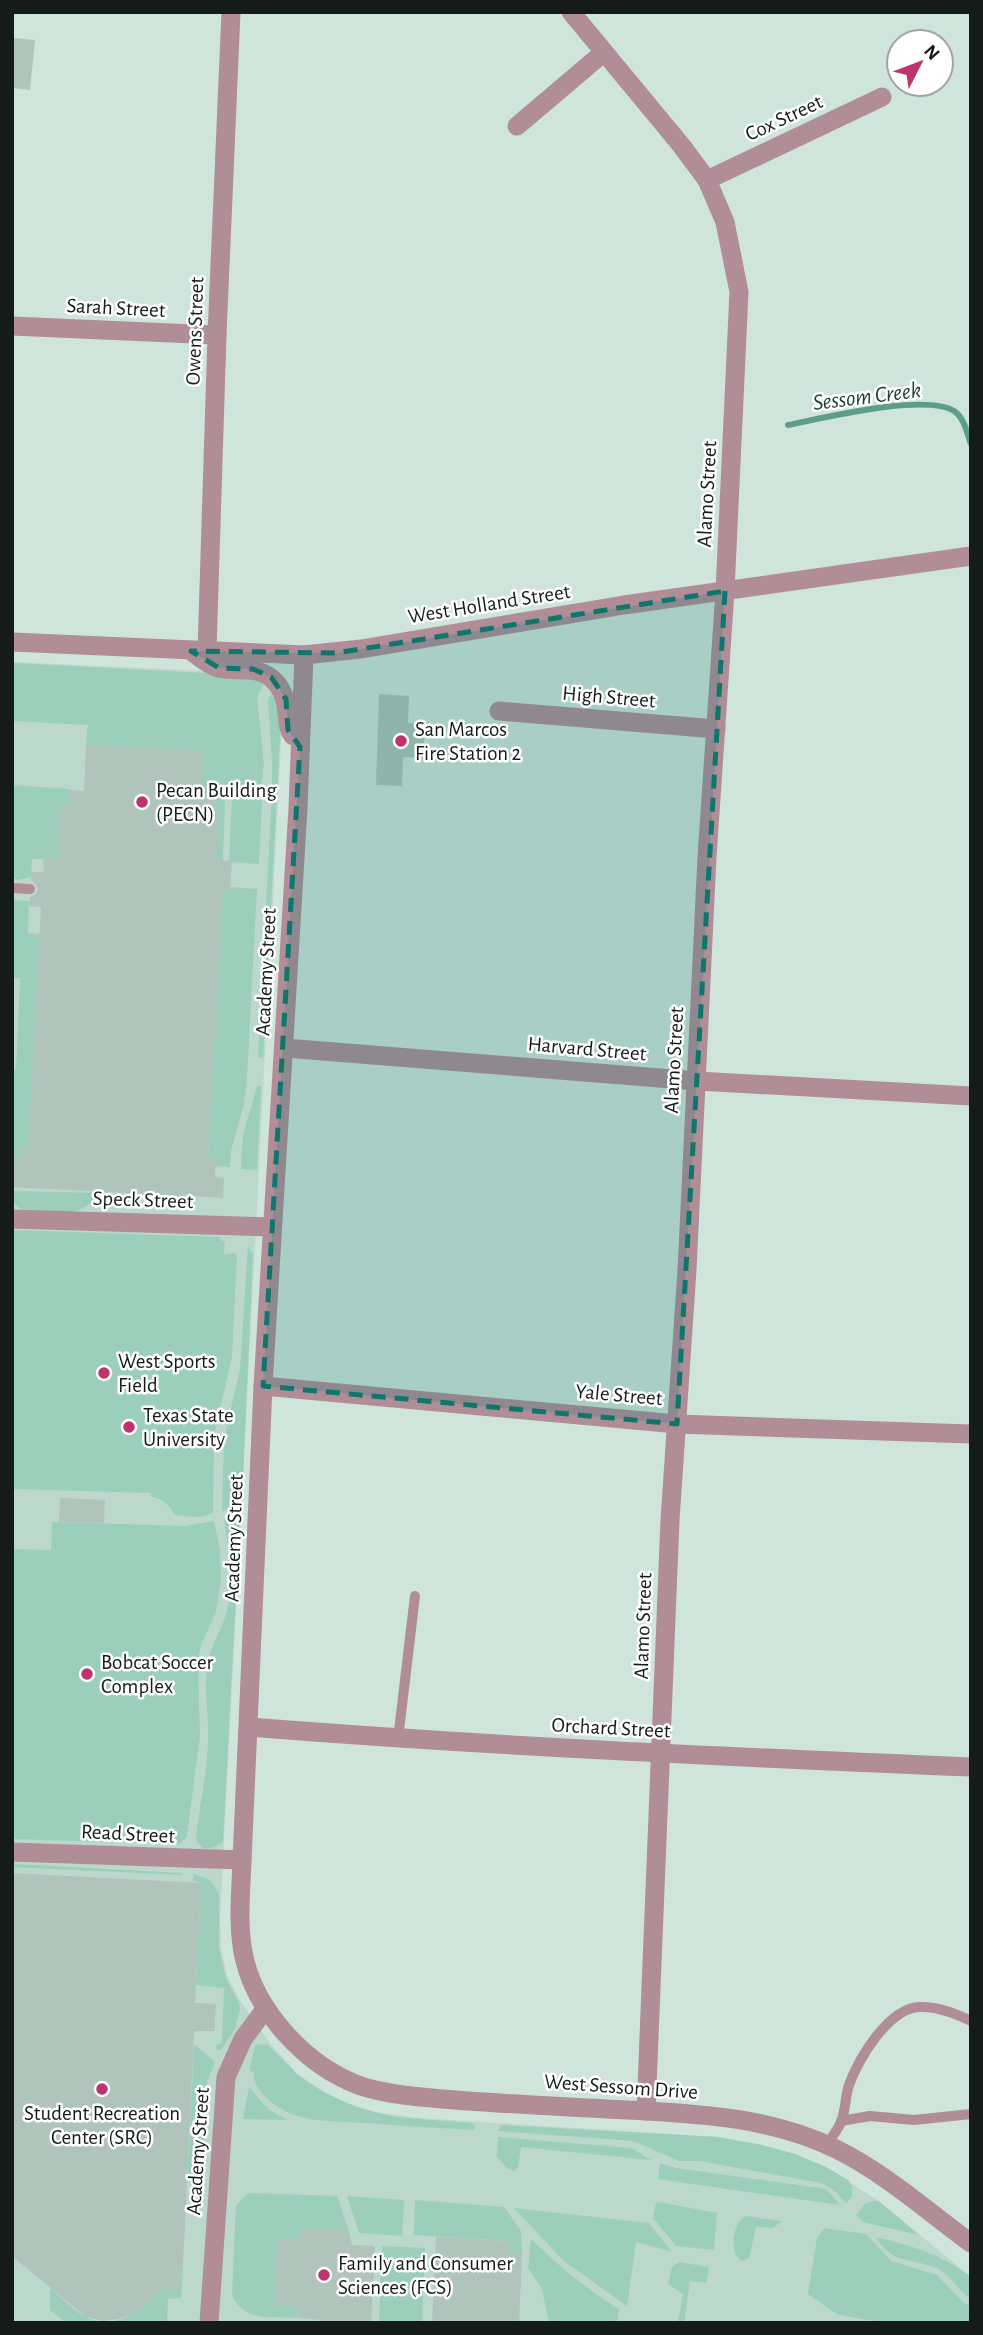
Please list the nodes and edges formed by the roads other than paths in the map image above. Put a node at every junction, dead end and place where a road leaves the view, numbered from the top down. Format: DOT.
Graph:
graph roads {
  1 [pos="231,12"];
  2 [pos="571,12"];
  3 [pos="603,53"];
  4 [pos="882,97"];
  5 [pos="517,126"];
  6 [pos="707,180"];
  7 [pos="12,326"];
  8 [pos="217,335"];
  9 [pos="971,556"];
  10 [pos="725,592"];
  11 [pos="12,642"];
  12 [pos="199,651"];
  13 [pos="304,655"];
  14 [pos="499,711"];
  15 [pos="716,729"];
  16 [pos="300,747"];
  17 [pos="12,888"];
  18 [pos="30,889"];
  19 [pos="285,1048"];
  20 [pos="697,1081"];
  21 [pos="971,1096"];
  22 [pos="12,1219"];
  23 [pos="272,1227"];
  24 [pos="263,1386"];
  25 [pos="677,1424"];
  26 [pos="971,1434"];
  27 [pos="415,1596"];
  28 [pos="249,1727"];
  29 [pos="398,1739"];
  30 [pos="662,1754"];
  31 [pos="971,1767"];
  32 [pos="12,1852"];
  33 [pos="242,1860"];
  34 [pos="266,2008"];
  35 [pos="971,2021"];
  36 [pos="646,2111"];
  37 [pos="971,2114"];
  38 [pos="841,2121"];
  39 [pos="827,2145"];
  40 [pos="971,2243"];
  41 [pos="209,2323"];
  1 -- 8 [label="street, Owens Street"];
  2 -- 3 [label="street, Alamo Street"];
  3 -- 5 [label="street"];
  3 -- 6 [label="street, Alamo Street"];
  4 -- 6 [label="street, Cox Street"];
  6 -- 10 [label="street, Alamo Street"];
  7 -- 8 [label="street, Sarah Street"];
  8 -- 12 [label="street, Owens Street"];
  9 -- 10 [label="street, West Holland Street"];
  10 -- 13 [label="street, West Holland Street"];
  10 -- 15 [label="street, Alamo Street"];
  11 -- 12 [label="street, West Holland Street"];
  12 -- 13 [label="street, West Holland Street"];
  12 -- 16 [label="street"];
  13 -- 16 [label="street, Academy Street"];
  14 -- 15 [label="street, High Street"];
  15 -- 20 [label="street, Alamo Street"];
  16 -- 19 [label="street, Academy Street"];
  17 -- 18 [label="lane"];
  19 -- 20 [label="street, Harvard Street"];
  19 -- 23 [label="street, Academy Street"];
  20 -- 21 [label="street, Harvard Street"];
  20 -- 25 [label="street, Alamo Street"];
  22 -- 23 [label="street, Speck Street"];
  23 -- 24 [label="street, Academy Street"];
  24 -- 25 [label="street, Yale Street"];
  24 -- 28 [label="street, Academy Street"];
  25 -- 26 [label="street, Yale Street"];
  25 -- 30 [label="street, Alamo Street"];
  27 -- 29 [label="lane"];
  28 -- 29 [label="street, Orchard Street"];
  28 -- 33 [label="street, Academy Street"];
  29 -- 30 [label="street, Orchard Street"];
  30 -- 31 [label="street, Orchard Street"];
  30 -- 36 [label="street, Alamo Street"];
  32 -- 33 [label="street, Read Street"];
  33 -- 34 [label="street, Academy Street"];
  34 -- 36 [label="street, West Sessom Drive"];
  34 -- 41 [label="street, Academy Street"];
  35 -- 38 [label="lane"];
  36 -- 39 [label="street, West Sessom Drive"];
  37 -- 38 [label="lane"];
  38 -- 39 [label="lane"];
  39 -- 40 [label="street, West Sessom Drive"];
}
